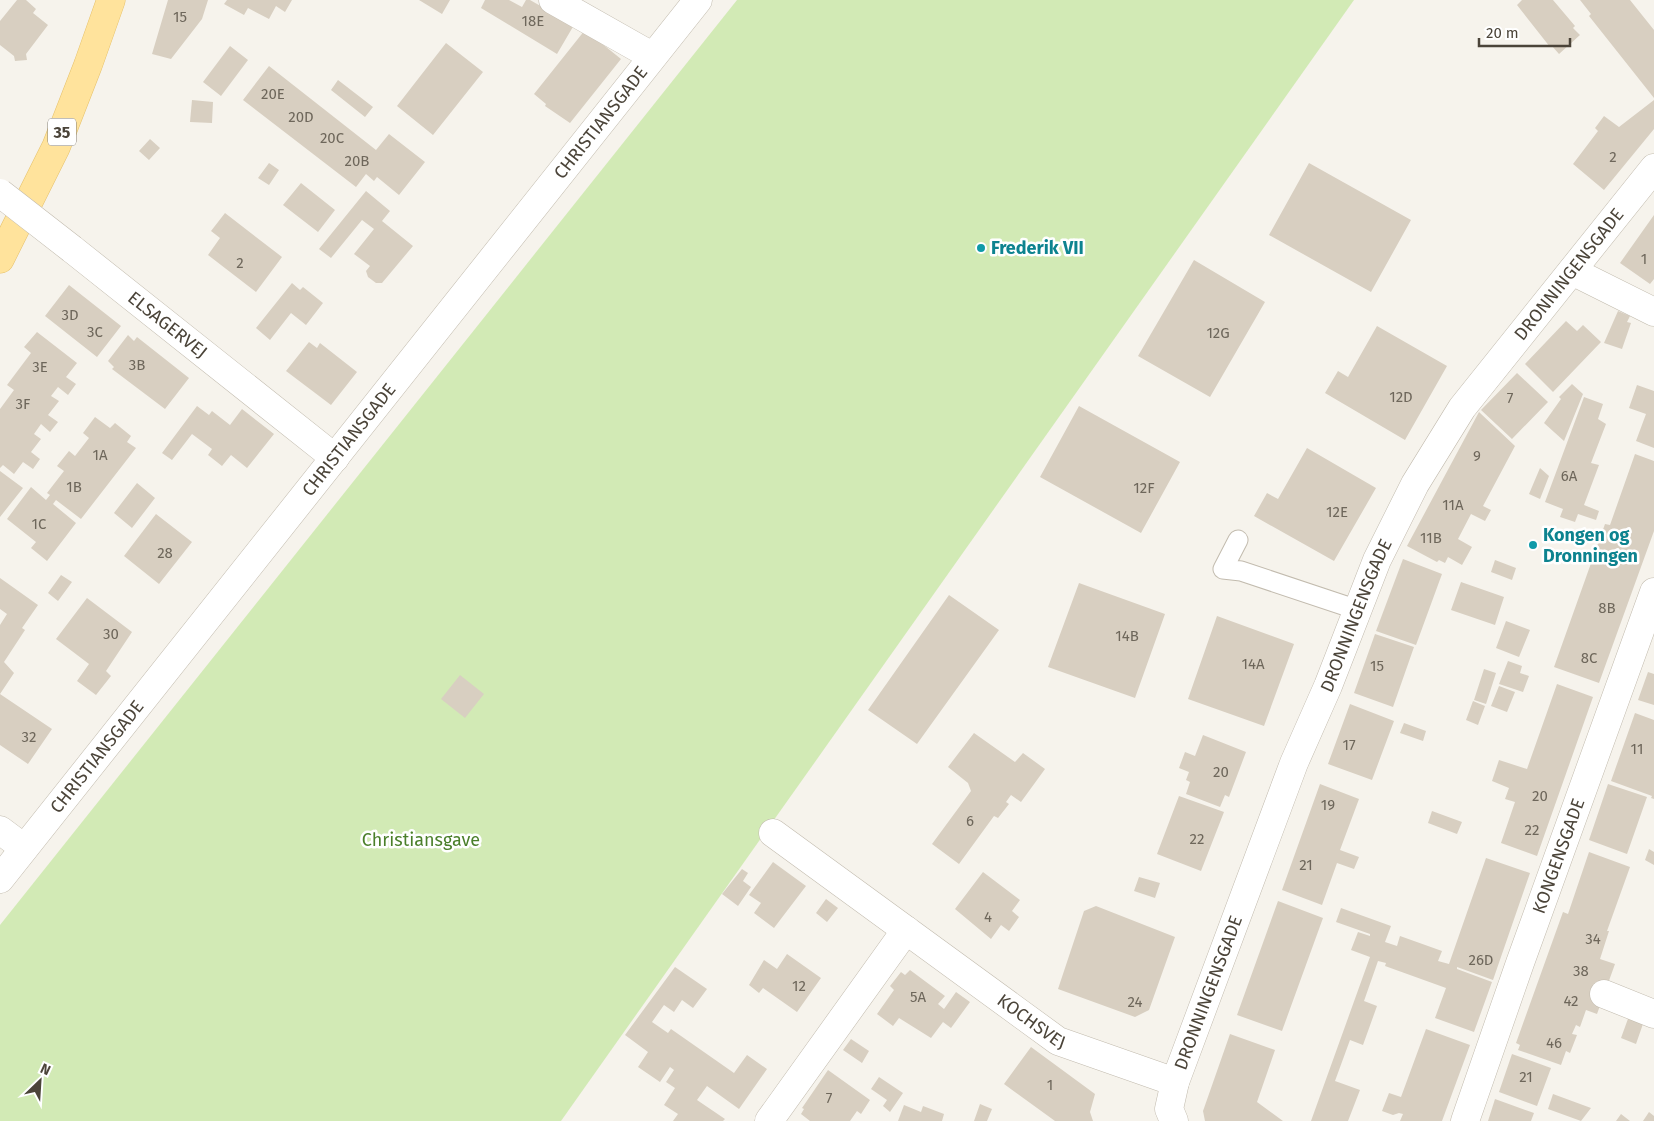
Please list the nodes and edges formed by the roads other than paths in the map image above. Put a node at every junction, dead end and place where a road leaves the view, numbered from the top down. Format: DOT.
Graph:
graph roads {
  1 [pos="111,0"];
  2 [pos="552,0"];
  3 [pos="698,0"];
  4 [pos="652,56"];
  5 [pos="1654,168"];
  6 [pos="0,192"];
  7 [pos="0,259"];
  8 [pos="1572,271"];
  9 [pos="1651,305"];
  10 [pos="335,458"];
  11 [pos="1238,540"];
  12 [pos="1654,592"];
  13 [pos="1358,610"];
  14 [pos="0,830"];
  15 [pos="774,832"];
  16 [pos="24,848"];
  17 [pos="0,879"];
  18 [pos="906,930"];
  19 [pos="1604,994"];
  20 [pos="1654,1014"];
  21 [pos="1175,1082"];
  22 [pos="769,1121"];
  23 [pos="1174,1121"];
  24 [pos="1465,1121"];
  1 -- 7 [label="main road, 35"];
  2 -- 4 [label="street"];
  3 -- 4 [label="street, CHRISTIANSGADE"];
  4 -- 10 [label="street, CHRISTIANSGADE"];
  5 -- 8 [label="street, DRONNINGENSGADE"];
  6 -- 10 [label="street, ELSAGERVEJ, bridge"];
  8 -- 9 [label="street"];
  8 -- 13 [label="street, DRONNINGENSGADE"];
  10 -- 16 [label="street, CHRISTIANSGADE"];
  11 -- 13 [label="lane"];
  12 -- 24 [label="street, KONGENSGADE"];
  13 -- 21 [label="street, DRONNINGENSGADE"];
  14 -- 16 [label="street"];
  15 -- 18 [label="street, KOCHSVEJ"];
  16 -- 17 [label="street, CHRISTIANSGADE"];
  18 -- 21 [label="street, KOCHSVEJ"];
  18 -- 22 [label="street"];
  19 -- 20 [label="street"];
  21 -- 23 [label="street, DRONNINGENSGADE"];
}
